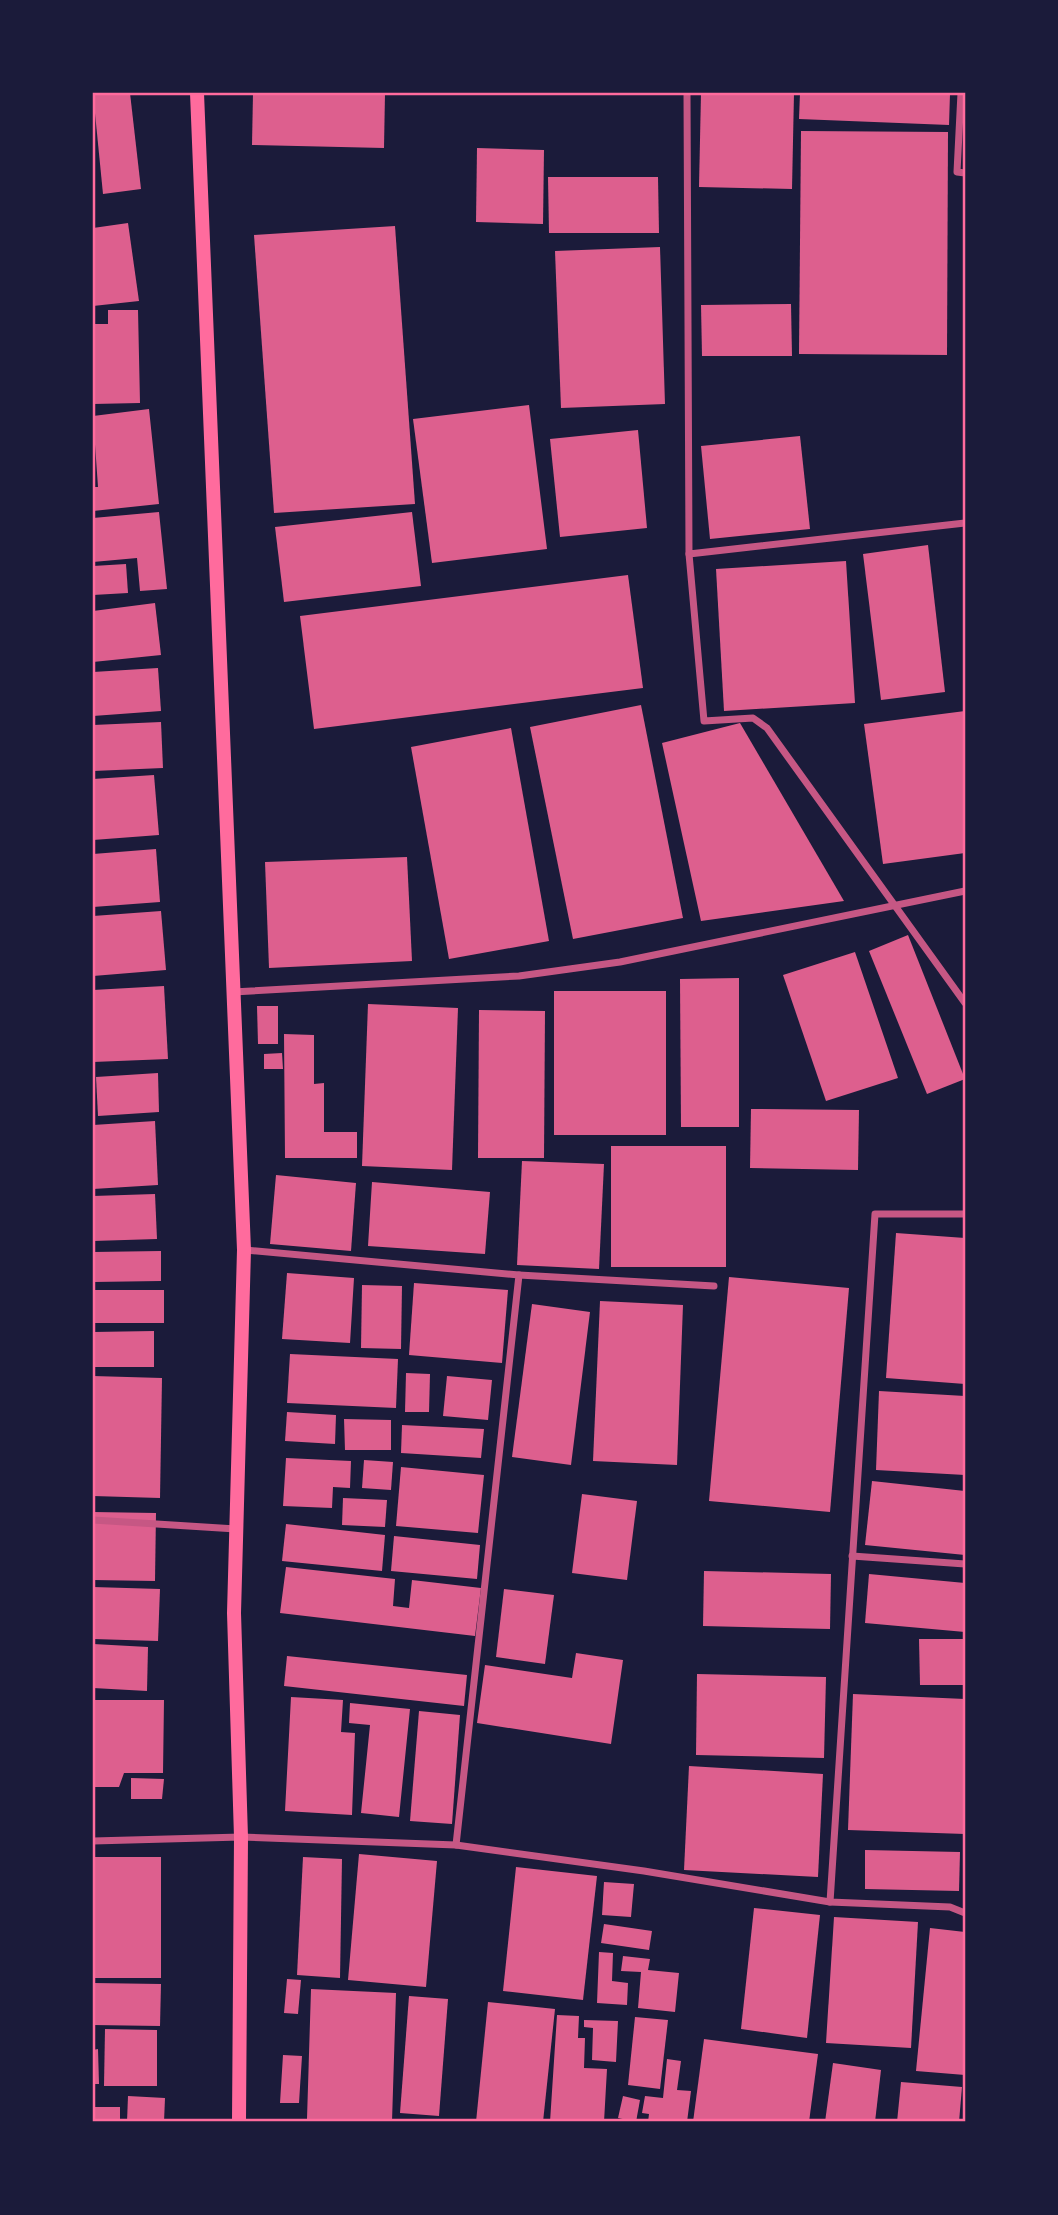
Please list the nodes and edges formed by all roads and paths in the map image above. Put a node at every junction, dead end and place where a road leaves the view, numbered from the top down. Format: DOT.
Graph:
graph roads {
  1 [pos="197,93"];
  2 [pos="687,93"];
  3 [pos="961,93"];
  4 [pos="965,173"];
  5 [pos="965,523"];
  6 [pos="689,554"];
  7 [pos="965,891"];
  8 [pos="895,905"];
  9 [pos="232,992"];
  10 [pos="965,1003"];
  11 [pos="965,1214"];
  12 [pos="244,1250"];
  13 [pos="519,1275"];
  14 [pos="714,1286"];
  15 [pos="93,1520"];
  16 [pos="236,1529"];
  17 [pos="852,1556"];
  18 [pos="965,1564"];
  19 [pos="242,1838"];
  20 [pos="93,1840"];
  21 [pos="456,1846"];
  22 [pos="830,1902"];
  23 [pos="965,1913"];
  24 [pos="239,2122"];
  1 -- 9 [label="main road"];
  2 -- 6 [label="street"];
  3 -- 4 [label="street"];
  5 -- 6 [label="street"];
  6 -- 8 [label="street"];
  7 -- 8 [label="street"];
  8 -- 9 [label="street"];
  8 -- 10 [label="street"];
  9 -- 12 [label="main road"];
  11 -- 17 [label="street"];
  12 -- 13 [label="street"];
  12 -- 16 [label="main road"];
  13 -- 14 [label="street"];
  13 -- 21 [label="street"];
  15 -- 16 [label="street"];
  16 -- 19 [label="main road"];
  17 -- 18 [label="street"];
  17 -- 22 [label="street"];
  19 -- 20 [label="street"];
  19 -- 21 [label="street"];
  19 -- 24 [label="main road"];
  21 -- 22 [label="street"];
  22 -- 23 [label="street"];
}
